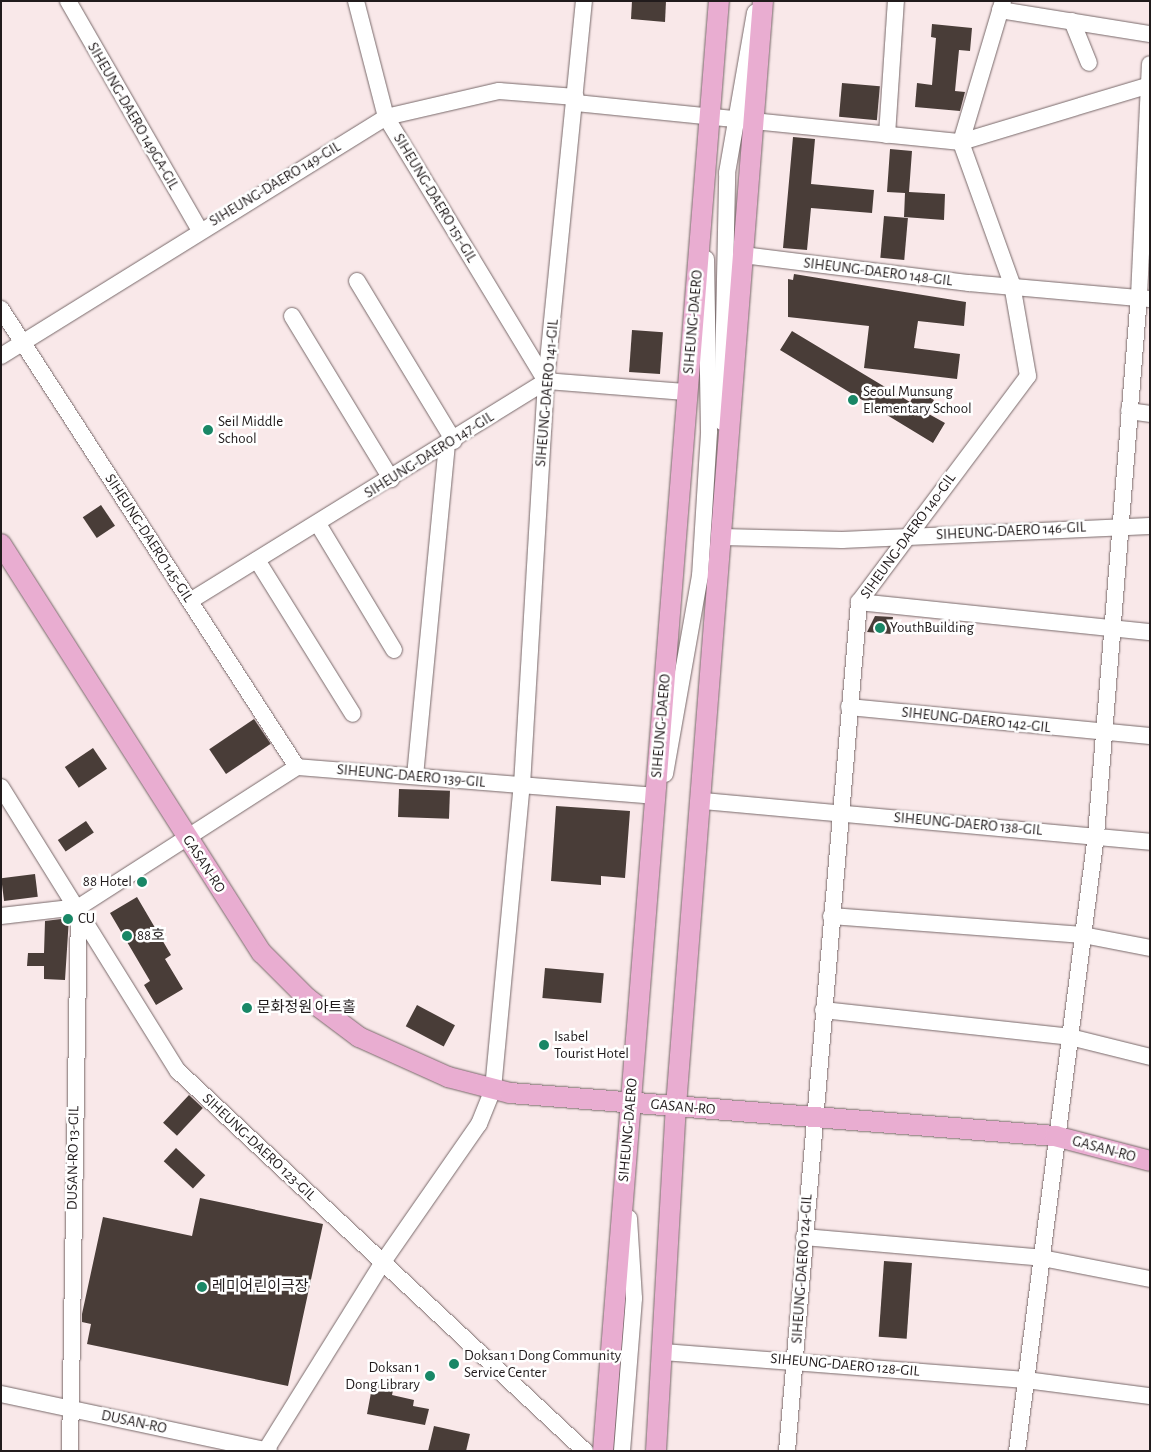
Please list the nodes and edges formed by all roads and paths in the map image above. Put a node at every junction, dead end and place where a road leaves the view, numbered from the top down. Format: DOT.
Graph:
graph roads {
  1 [pos="68,1"];
  2 [pos="356,1"];
  3 [pos="584,1"];
  4 [pos="719,1"];
  5 [pos="757,1"];
  6 [pos="764,1"];
  7 [pos="896,1"];
  8 [pos="1001,6"];
  9 [pos="1072,21"];
  10 [pos="1150,34"];
  11 [pos="1089,63"];
  12 [pos="1150,64"];
  13 [pos="1148,86"];
  14 [pos="576,100"];
  15 [pos="386,117"];
  16 [pos="709,118"];
  17 [pos="734,120"];
  18 [pos="754,122"];
  19 [pos="887,135"];
  20 [pos="961,142"];
  21 [pos="703,197"];
  22 [pos="199,229"];
  23 [pos="744,255"];
  24 [pos="357,282"];
  25 [pos="1012,284"];
  26 [pos="1144,298"];
  27 [pos="1,309"];
  28 [pos="292,316"];
  29 [pos="1150,335"];
  30 [pos="23,342"];
  31 [pos="1134,351"];
  32 [pos="1,356"];
  33 [pos="546,381"];
  34 [pos="687,392"];
  35 [pos="1130,411"];
  36 [pos="1150,414"];
  37 [pos="450,443"];
  38 [pos="391,479"];
  39 [pos="318,524"];
  40 [pos="1120,525"];
  41 [pos="1150,526"];
  42 [pos="722,528"];
  43 [pos="906,535"];
  44 [pos="5,556"];
  45 [pos="257,560"];
  46 [pos="190,601"];
  47 [pos="859,602"];
  48 [pos="1112,629"];
  49 [pos="1150,632"];
  50 [pos="394,650"];
  51 [pos="848,707"];
  52 [pos="353,714"];
  53 [pos="1104,732"];
  54 [pos="1150,736"];
  55 [pos="297,766"];
  56 [pos="415,776"];
  57 [pos="522,785"];
  58 [pos="1,787"];
  59 [pos="655,796"];
  60 [pos="702,801"];
  61 [pos="840,813"];
  62 [pos="1096,835"];
  63 [pos="187,838"];
  64 [pos="1150,842"];
  65 [pos="650,857"];
  66 [pos="79,907"];
  67 [pos="1,916"];
  68 [pos="831,916"];
  69 [pos="1083,935"];
  70 [pos="1150,948"];
  71 [pos="823,1010"];
  72 [pos="1070,1037"];
  73 [pos="1150,1057"];
  74 [pos="493,1090"];
  75 [pos="630,1102"];
  76 [pos="676,1106"];
  77 [pos="814,1117"];
  78 [pos="1058,1137"];
  79 [pos="625,1158"];
  80 [pos="1150,1161"];
  81 [pos="804,1237"];
  82 [pos="1042,1258"];
  83 [pos="383,1262"];
  84 [pos="1150,1279"];
  85 [pos="663,1352"];
  86 [pos="794,1361"];
  87 [pos="1026,1380"];
  88 [pos="1,1394"];
  89 [pos="1150,1396"];
  90 [pos="68,1408"];
  91 [pos="268,1450"];
  92 [pos="70,1451"];
  93 [pos="585,1451"];
  94 [pos="603,1451"];
  95 [pos="622,1451"];
  96 [pos="656,1451"];
  97 [pos="787,1451"];
  98 [pos="1017,1451"];
  1 -- 22 [label="street, SIHEUNG-DAERO 149GA-GIL"];
  2 -- 15 [label="street, SIHEUNG-DAERO 151-GIL"];
  3 -- 14 [label="street, SIHEUNG-DAERO 141-GIL"];
  4 -- 16 [label="main road, SIHEUNG-DAERO"];
  5 -- 17 [label="street"];
  6 -- 18 [label="main road"];
  7 -- 19 [label="street"];
  8 -- 9 [label="street"];
  8 -- 20 [label="street"];
  9 -- 10 [label="street"];
  9 -- 11 [label="street"];
  12 -- 13 [label="street"];
  13 -- 20 [label="street"];
  13 -- 26 [label="street"];
  14 -- 15 [label="street, SIHEUNG-DAERO 149-GIL"];
  14 -- 16 [label="street, SIHEUNG-DAERO 149-GIL"];
  14 -- 33 [label="street, SIHEUNG-DAERO 141-GIL"];
  15 -- 22 [label="street, SIHEUNG-DAERO 149-GIL"];
  15 -- 33 [label="street, SIHEUNG-DAERO 151-GIL"];
  16 -- 17 [label="street, SIHEUNG-DAERO 149-GIL"];
  16 -- 21 [label="main road, SIHEUNG-DAERO"];
  17 -- 18 [label="street, SIHEUNG-DAERO 149-GIL"];
  17 -- 42 [label="street"];
  18 -- 19 [label="street, SIHEUNG-DAERO 149-GIL"];
  18 -- 23 [label="main road"];
  19 -- 20 [label="street, SIHEUNG-DAERO 149-GIL"];
  20 -- 25 [label="street"];
  21 -- 34 [label="main road, SIHEUNG-DAERO"];
  21 -- 65 [label="street"];
  22 -- 30 [label="street, SIHEUNG-DAERO 149-GIL"];
  23 -- 25 [label="street, SIHEUNG-DAERO 148-GIL"];
  23 -- 42 [label="main road"];
  24 -- 37 [label="street"];
  25 -- 26 [label="street, SIHEUNG-DAERO 148-GIL"];
  25 -- 43 [label="street, SIHEUNG-DAERO 140-GIL"];
  26 -- 31 [label="street"];
  27 -- 30 [label="street, SIHEUNG-DAERO 145-GIL"];
  28 -- 38 [label="street"];
  29 -- 31 [label="street"];
  30 -- 32 [label="street, SIHEUNG-DAERO 149-GIL"];
  30 -- 46 [label="street, SIHEUNG-DAERO 145-GIL"];
  31 -- 35 [label="street"];
  33 -- 34 [label="street"];
  33 -- 37 [label="street, SIHEUNG-DAERO 147-GIL"];
  33 -- 57 [label="street, SIHEUNG-DAERO 141-GIL"];
  34 -- 59 [label="main road, SIHEUNG-DAERO"];
  35 -- 36 [label="street"];
  35 -- 40 [label="street"];
  37 -- 38 [label="street, SIHEUNG-DAERO 147-GIL"];
  37 -- 56 [label="street"];
  38 -- 39 [label="street, SIHEUNG-DAERO 147-GIL"];
  39 -- 45 [label="street, SIHEUNG-DAERO 147-GIL"];
  39 -- 50 [label="street"];
  40 -- 41 [label="street, SIHEUNG-DAERO 146-GIL"];
  40 -- 43 [label="street, SIHEUNG-DAERO 146-GIL"];
  40 -- 48 [label="street"];
  42 -- 43 [label="street, SIHEUNG-DAERO 146-GIL"];
  42 -- 60 [label="main road"];
  43 -- 47 [label="street, SIHEUNG-DAERO 140-GIL"];
  44 -- 63 [label="main road, GASAN-RO"];
  45 -- 46 [label="street, SIHEUNG-DAERO 147-GIL"];
  45 -- 52 [label="street"];
  46 -- 55 [label="street, SIHEUNG-DAERO 145-GIL"];
  47 -- 48 [label="street"];
  47 -- 51 [label="street, SIHEUNG-DAERO 140-GIL"];
  48 -- 49 [label="street"];
  48 -- 53 [label="street"];
  51 -- 53 [label="street, SIHEUNG-DAERO 142-GIL"];
  51 -- 61 [label="street, SIHEUNG-DAERO 140-GIL"];
  53 -- 54 [label="street, SIHEUNG-DAERO 142-GIL"];
  53 -- 62 [label="street"];
  55 -- 56 [label="street, SIHEUNG-DAERO 139-GIL"];
  55 -- 63 [label="street"];
  56 -- 57 [label="street, SIHEUNG-DAERO 139-GIL"];
  57 -- 59 [label="street, SIHEUNG-DAERO 139-GIL"];
  57 -- 74 [label="street"];
  58 -- 66 [label="street, SIHEUNG-DAERO 123-GIL"];
  59 -- 65 [label="main road, SIHEUNG-DAERO"];
  60 -- 61 [label="street, SIHEUNG-DAERO 138-GIL"];
  60 -- 76 [label="main road"];
  61 -- 62 [label="street, SIHEUNG-DAERO 138-GIL"];
  61 -- 68 [label="street"];
  62 -- 64 [label="street, SIHEUNG-DAERO 138-GIL"];
  62 -- 69 [label="street, GASAN-RO"];
  63 -- 66 [label="street"];
  63 -- 74 [label="main road, GASAN-RO"];
  65 -- 75 [label="main road, SIHEUNG-DAERO"];
  66 -- 67 [label="street"];
  66 -- 83 [label="street, SIHEUNG-DAERO 123-GIL"];
  66 -- 90 [label="street, DUSAN-RO 13-GIL"];
  68 -- 69 [label="street"];
  68 -- 71 [label="street"];
  69 -- 70 [label="street"];
  69 -- 72 [label="street, GASAN-RO"];
  71 -- 72 [label="street"];
  71 -- 77 [label="street"];
  72 -- 73 [label="street"];
  72 -- 78 [label="street, GASAN-RO"];
  74 -- 75 [label="main road, GASAN-RO"];
  74 -- 83 [label="street"];
  75 -- 76 [label="main road, GASAN-RO"];
  75 -- 79 [label="main road, SIHEUNG-DAERO"];
  76 -- 77 [label="main road, GASAN-RO"];
  76 -- 85 [label="main road"];
  77 -- 78 [label="main road, GASAN-RO"];
  77 -- 81 [label="street, SIHEUNG-DAERO 124-GIL"];
  78 -- 80 [label="main road, GASAN-RO"];
  78 -- 82 [label="street, GASAN-RO"];
  79 -- 94 [label="main road, SIHEUNG-DAERO"];
  79 -- 95 [label="street"];
  81 -- 82 [label="street"];
  81 -- 86 [label="street, SIHEUNG-DAERO 124-GIL"];
  82 -- 84 [label="street"];
  82 -- 87 [label="street, GASAN-RO"];
  83 -- 91 [label="street, DUSAN-RO"];
  83 -- 93 [label="street, SIHEUNG-DAERO 123-GIL"];
  85 -- 86 [label="street, SIHEUNG-DAERO 128-GIL"];
  85 -- 96 [label="main road"];
  86 -- 87 [label="street, SIHEUNG-DAERO 128-GIL"];
  86 -- 97 [label="street, SIHEUNG-DAERO 124-GIL"];
  87 -- 89 [label="street, SIHEUNG-DAERO 128-GIL"];
  87 -- 98 [label="street, GASAN-RO"];
  88 -- 90 [label="street, DUSAN-RO"];
  90 -- 91 [label="street, DUSAN-RO"];
  90 -- 92 [label="street, DUSAN-RO 13-GIL"];
}
